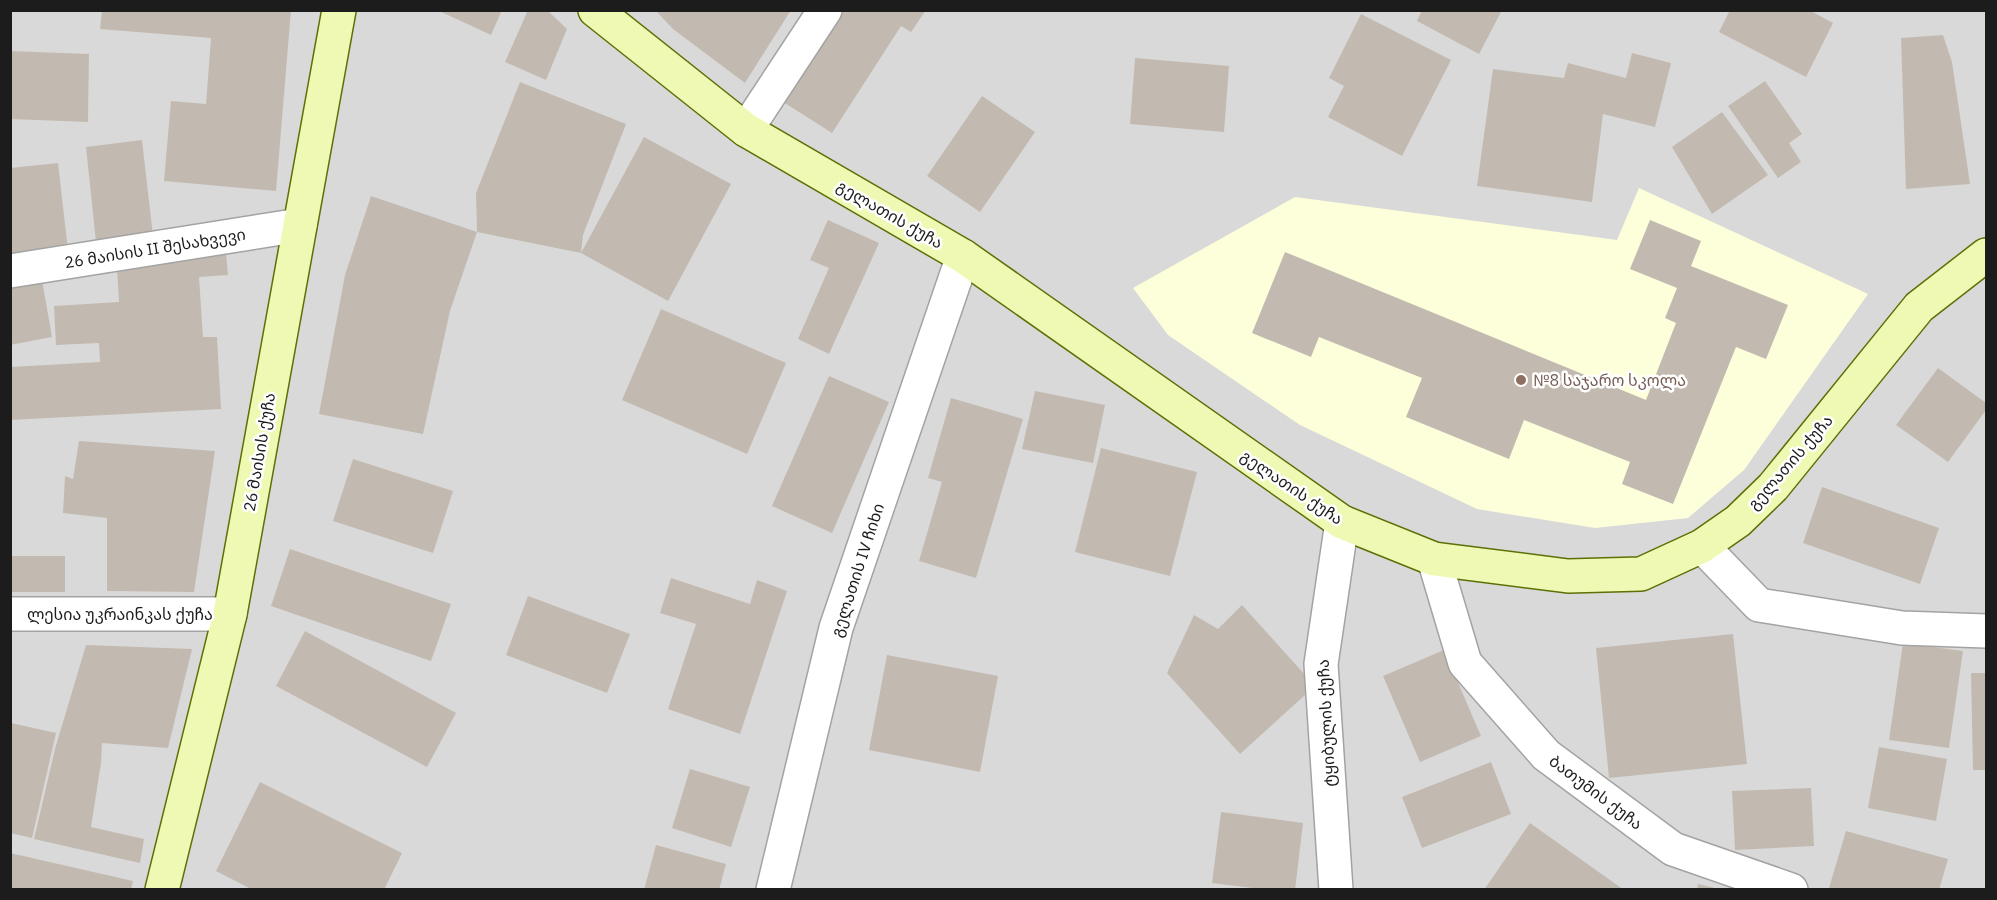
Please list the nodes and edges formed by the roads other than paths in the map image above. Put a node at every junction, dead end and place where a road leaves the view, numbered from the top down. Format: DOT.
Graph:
graph roads {
  1 [pos="339,10"];
  2 [pos="595,10"];
  3 [pos="825,10"];
  4 [pos="746,130"];
  5 [pos="300,225"];
  6 [pos="1986,255"];
  7 [pos="963,256"];
  8 [pos="10,271"];
  9 [pos="1341,522"];
  10 [pos="1702,546"];
  11 [pos="1434,559"];
  12 [pos="10,614"];
  13 [pos="230,614"];
  14 [pos="1986,631"];
  15 [pos="162,890"];
  16 [pos="773,890"];
  17 [pos="1336,890"];
  18 [pos="1791,890"];
  1 -- 5 [label="main road, 26 მაისის ქუჩა"];
  2 -- 4 [label="main road, გელათის ქუჩა"];
  3 -- 4 [label="street"];
  4 -- 7 [label="main road, გელათის ქუჩა"];
  5 -- 8 [label="street, 26 მაისის II შესახვევი"];
  5 -- 13 [label="main road, 26 მაისის ქუჩა"];
  6 -- 10 [label="main road, გელათის ქუჩა"];
  7 -- 9 [label="main road, გელათის ქუჩა"];
  7 -- 16 [label="street, გელათის IV ჩიხი"];
  9 -- 11 [label="main road, გელათის ქუჩა"];
  9 -- 17 [label="street, ტყიბულის ქუჩა"];
  10 -- 11 [label="main road, გელათის ქუჩა"];
  10 -- 14 [label="street"];
  11 -- 18 [label="street, ბათუმის ქუჩა"];
  12 -- 13 [label="street, ლესია უკრაინკას ქუჩა"];
  13 -- 15 [label="main road, 26 მაისის ქუჩა"];
}
